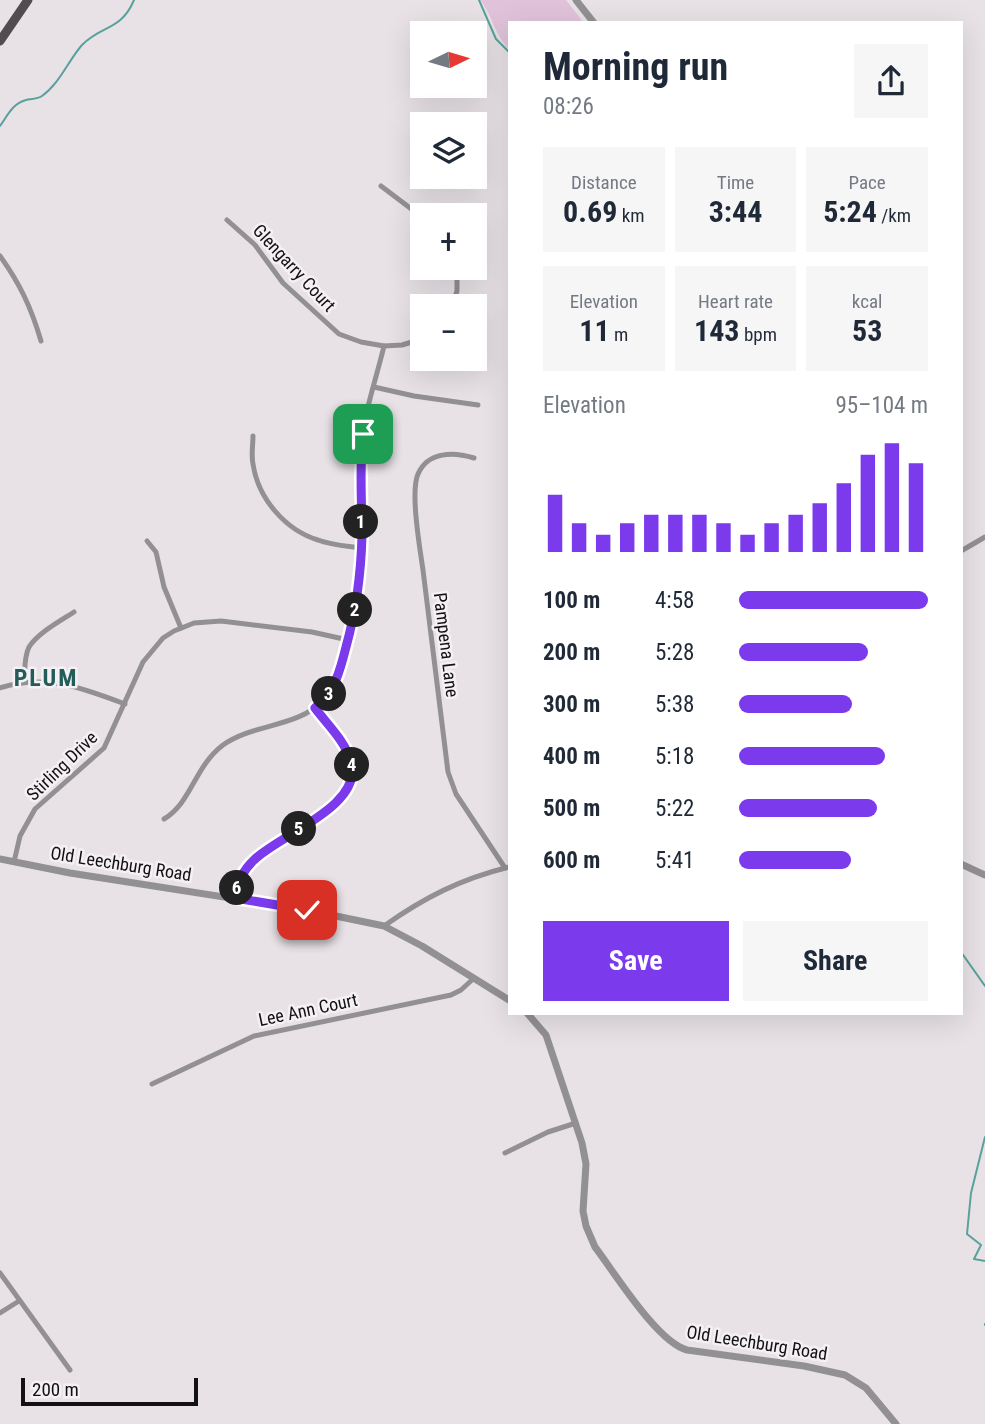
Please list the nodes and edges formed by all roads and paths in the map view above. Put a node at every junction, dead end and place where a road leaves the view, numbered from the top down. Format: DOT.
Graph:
graph roads {
  1 [pos="28,0"];
  2 [pos="576,0"];
  3 [pos="592,21"];
  4 [pos="0,41"];
  5 [pos="381,187"];
  6 [pos="410,208"];
  7 [pos="227,220"];
  8 [pos="0,256"];
  9 [pos="41,341"];
  10 [pos="410,343"];
  11 [pos="384,346"];
  12 [pos="374,387"];
  13 [pos="478,405"];
  14 [pos="253,436"];
  15 [pos="474,458"];
  16 [pos="985,537"];
  17 [pos="147,541"];
  18 [pos="361,548"];
  19 [pos="963,550"];
  20 [pos="74,612"];
  21 [pos="181,628"];
  22 [pos="348,640"];
  23 [pos="24,681"];
  24 [pos="0,688"];
  25 [pos="125,704"];
  26 [pos="315,708"];
  27 [pos="164,819"];
  28 [pos="0,859"];
  29 [pos="14,862"];
  30 [pos="963,865"];
  31 [pos="507,867"];
  32 [pos="985,875"];
  33 [pos="235,898"];
  34 [pos="384,926"];
  35 [pos="473,979"];
  36 [pos="508,999"];
  37 [pos="529,1015"];
  38 [pos="152,1084"];
  39 [pos="576,1123"];
  40 [pos="505,1153"];
  41 [pos="0,1273"];
  42 [pos="19,1301"];
  43 [pos="0,1312"];
  44 [pos="69,1370"];
  45 [pos="896,1424"];
  1 -- 4 [label="main road"];
  2 -- 3 [label="street"];
  5 -- 6 [label="street"];
  7 -- 11 [label="street, Glengarry Court"];
  8 -- 9 [label="street"];
  10 -- 11 [label="street, Glengarry Court"];
  11 -- 12 [label="street"];
  12 -- 13 [label="street"];
  12 -- 18 [label="street"];
  14 -- 18 [label="street"];
  15 -- 31 [label="street, Pampena Lane"];
  16 -- 19 [label="street"];
  17 -- 21 [label="street"];
  18 -- 22 [label="street"];
  20 -- 23 [label="street"];
  21 -- 22 [label="street, Stirling Drive"];
  21 -- 25 [label="street, Stirling Drive"];
  22 -- 26 [label="street"];
  23 -- 24 [label="street"];
  23 -- 25 [label="street"];
  25 -- 29 [label="street, Stirling Drive"];
  26 -- 27 [label="street"];
  26 -- 33 [label="street"];
  28 -- 29 [label="street, Old Leechburg Road"];
  29 -- 33 [label="street, Old Leechburg Road"];
  30 -- 32 [label="street"];
  31 -- 34 [label="street"];
  33 -- 34 [label="street, Old Leechburg Road"];
  34 -- 35 [label="street, Old Leechburg Road"];
  35 -- 36 [label="street, Old Leechburg Road"];
  35 -- 38 [label="street, Lee Ann Court"];
  37 -- 39 [label="street, Old Leechburg Road"];
  39 -- 40 [label="street"];
  39 -- 45 [label="street, Old Leechburg Road"];
  41 -- 42 [label="street"];
  42 -- 43 [label="street"];
  42 -- 44 [label="street"];
}
